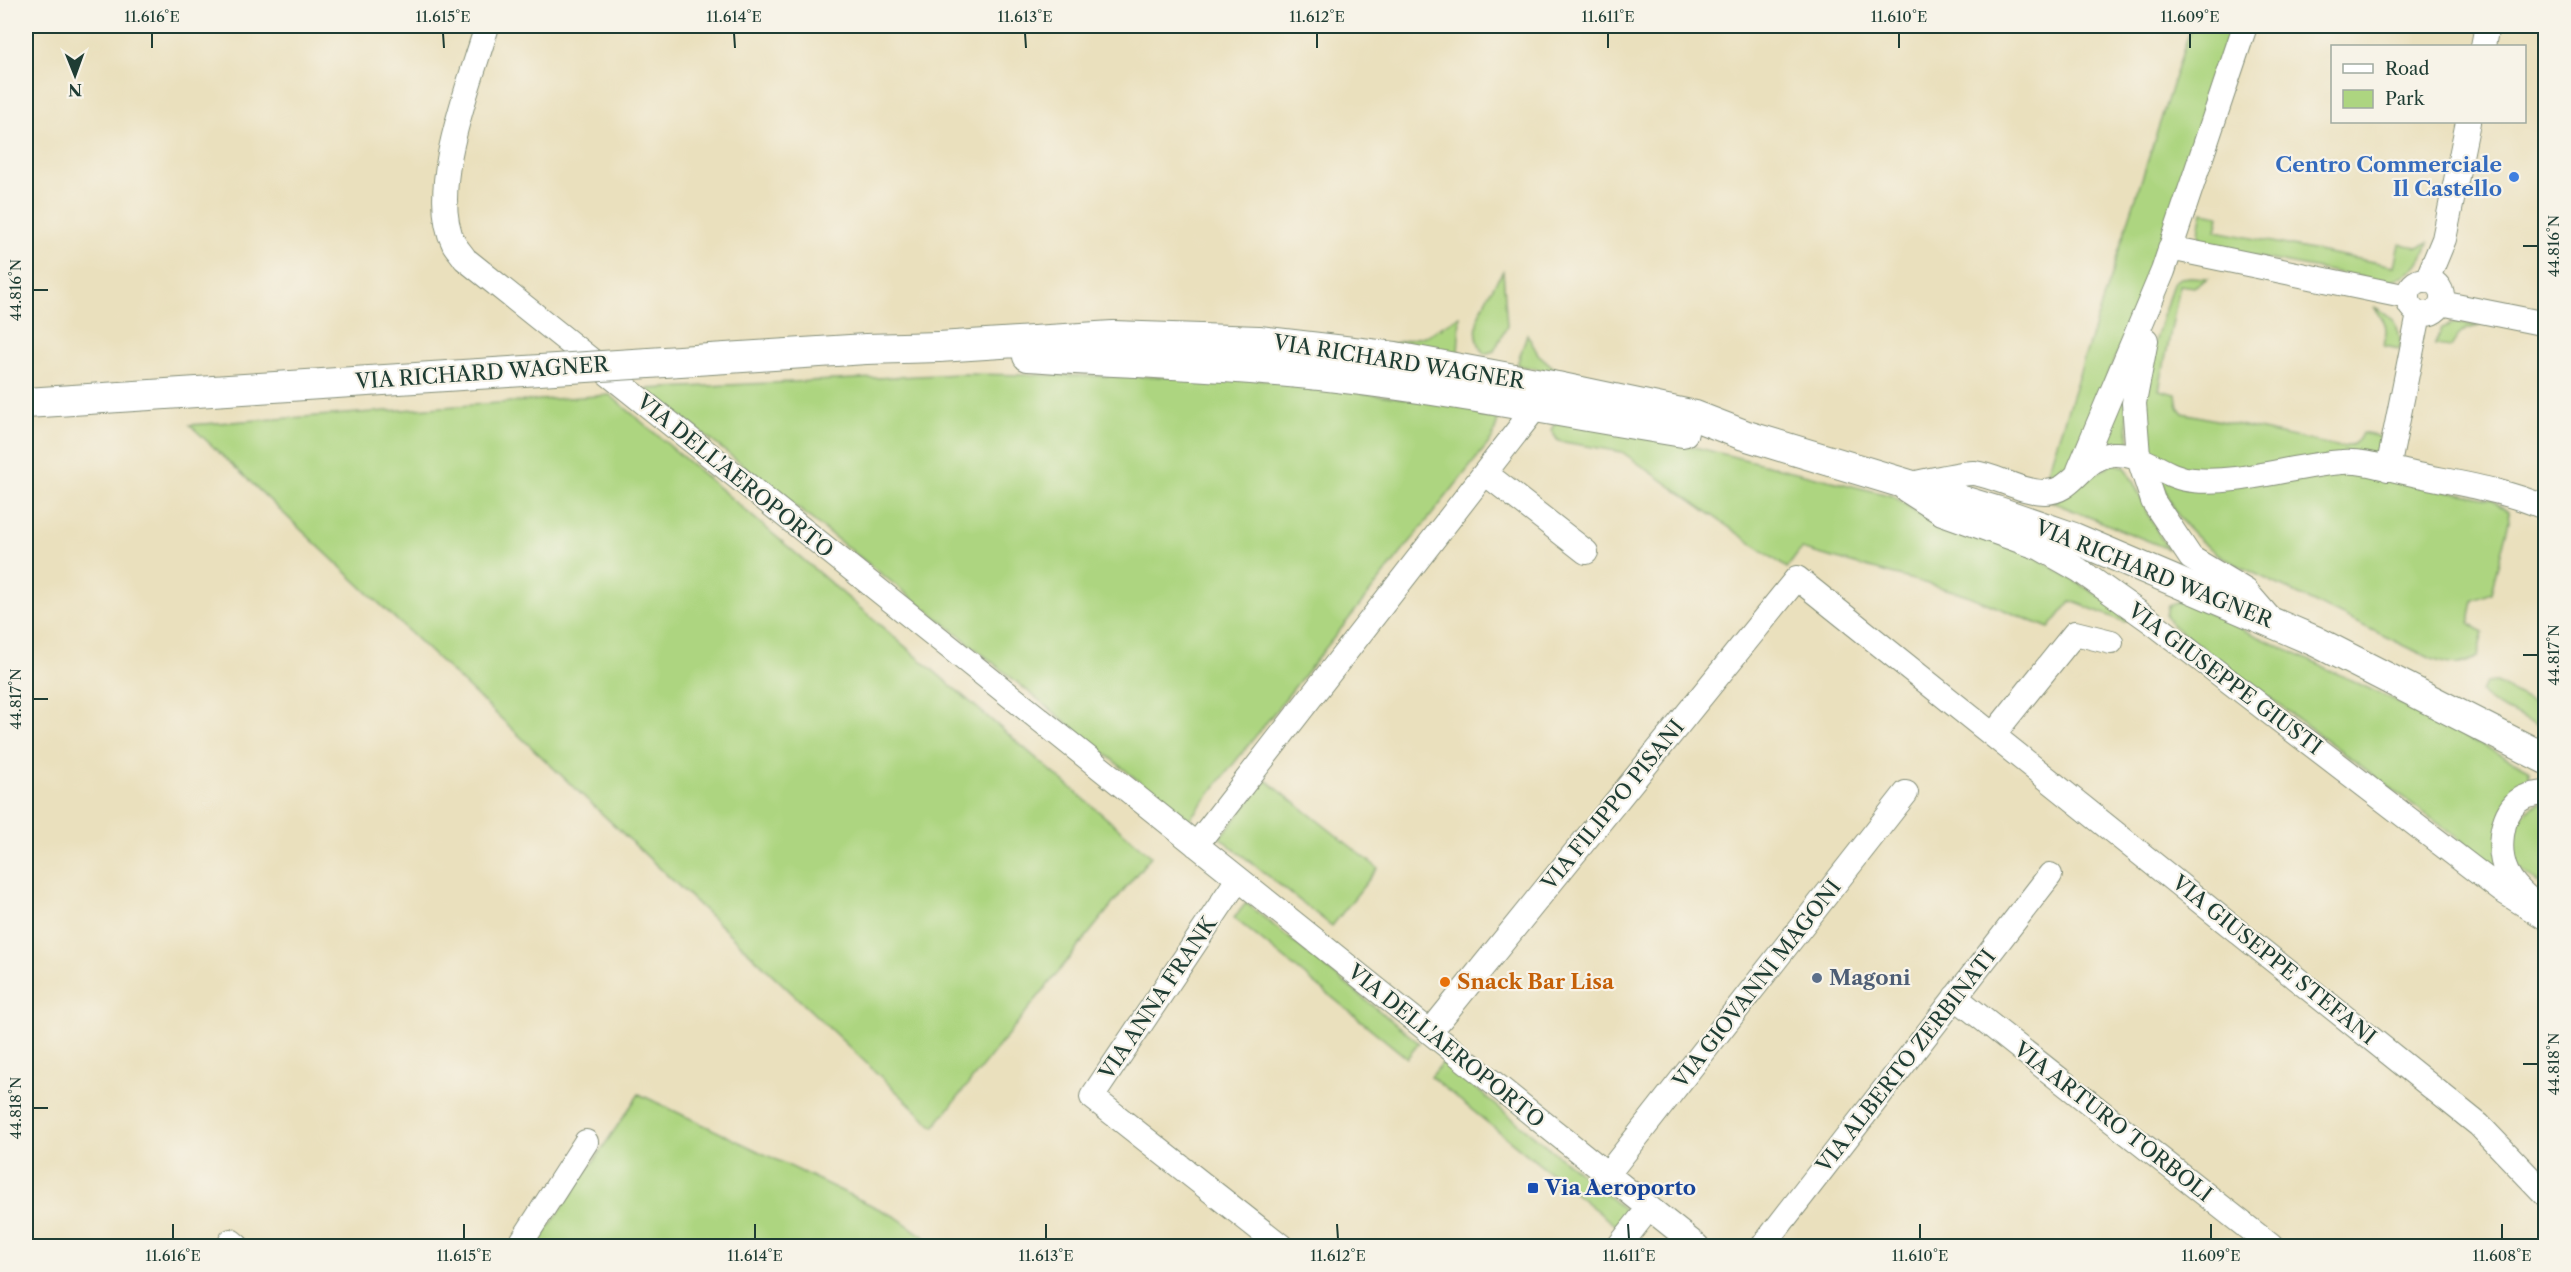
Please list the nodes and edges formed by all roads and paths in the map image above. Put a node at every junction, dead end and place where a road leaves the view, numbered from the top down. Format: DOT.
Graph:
graph roads {
  1 [pos="487,26"];
  2 [pos="2245,26"];
  3 [pos="2487,26"];
  4 [pos="2483,45"];
  5 [pos="2468,123"];
  6 [pos="2167,260"];
  7 [pos="2427,280"];
  8 [pos="2441,303"];
  9 [pos="2414,305"];
  10 [pos="2546,324"];
  11 [pos="939,347"];
  12 [pos="26,403"];
  13 [pos="1536,407"];
  14 [pos="1744,435"];
  15 [pos="2138,456"];
  16 [pos="2388,469"];
  17 [pos="1485,473"];
  18 [pos="2075,477"];
  19 [pos="1897,480"];
  20 [pos="2546,508"];
  21 [pos="1586,552"];
  22 [pos="1797,578"];
  23 [pos="2272,621"];
  24 [pos="2111,642"];
  25 [pos="1993,735"];
  26 [pos="2546,759"];
  27 [pos="1906,793"];
  28 [pos="2546,793"];
  29 [pos="1196,845"];
  30 [pos="2050,875"];
  31 [pos="1238,879"];
  32 [pos="2546,916"];
  33 [pos="1955,997"];
  34 [pos="1430,1032"];
  35 [pos="586,1142"];
  36 [pos="1608,1175"];
  37 [pos="2546,1195"];
  38 [pos="1649,1208"];
  39 [pos="519,1246"];
  40 [pos="1281,1246"];
  41 [pos="1619,1246"];
  42 [pos="1697,1246"];
  43 [pos="1762,1246"];
  44 [pos="2271,1246"];
  1 -- 29 [label="street, VIA DELL'AEROPORTO"];
  2 -- 6 [label="street"];
  3 -- 4 [label="street"];
  5 -- 7 [label="street"];
  6 -- 9 [label="street"];
  6 -- 15 [label="street"];
  6 -- 18 [label="street"];
  7 -- 8 [label="street"];
  7 -- 9 [label="street"];
  8 -- 9 [label="street"];
  8 -- 10 [label="street"];
  9 -- 16 [label="street"];
  11 -- 12 [label="main road, VIA RICHARD WAGNER, bridge"];
  11 -- 13 [label="main road, VIA RICHARD WAGNER"];
  11 -- 14 [label="main road, VIA RICHARD WAGNER"];
  13 -- 14 [label="main road, VIA RICHARD WAGNER"];
  13 -- 17 [label="street"];
  14 -- 19 [label="main road, VIA RICHARD WAGNER"];
  15 -- 16 [label="street"];
  15 -- 18 [label="street"];
  15 -- 23 [label="street"];
  16 -- 20 [label="street"];
  17 -- 21 [label="street"];
  17 -- 29 [label="street"];
  18 -- 19 [label="street"];
  19 -- 23 [label="main road, VIA RICHARD WAGNER"];
  19 -- 32 [label="street, VIA GIUSEPPE GIUSTI"];
  22 -- 25 [label="street, VIA GIUSEPPE STEFANI"];
  22 -- 34 [label="street, VIA FILIPPO PISANI"];
  23 -- 26 [label="main road, VIA RICHARD WAGNER"];
  24 -- 25 [label="street"];
  25 -- 37 [label="street, VIA GIUSEPPE STEFANI"];
  27 -- 36 [label="street, VIA GIOVANNI MAGONI"];
  28 -- 32 [label="street, VIA GIUSEPPE GIUSTI"];
  29 -- 31 [label="street, VIA DELL'AEROPORTO"];
  30 -- 33 [label="street, VIA ALBERTO ZERBINATI"];
  31 -- 34 [label="street, VIA DELL'AEROPORTO"];
  31 -- 40 [label="street, VIA ANNA FRANK"];
  33 -- 43 [label="street, VIA ALBERTO ZERBINATI"];
  33 -- 44 [label="street, VIA ARTURO TORBOLI"];
  34 -- 36 [label="street, VIA DELL'AEROPORTO"];
  35 -- 39 [label="street"];
  36 -- 38 [label="street, VIA DELL'AEROPORTO"];
  38 -- 41 [label="street"];
  38 -- 42 [label="street, VIA DELL'AEROPORTO"];
}
